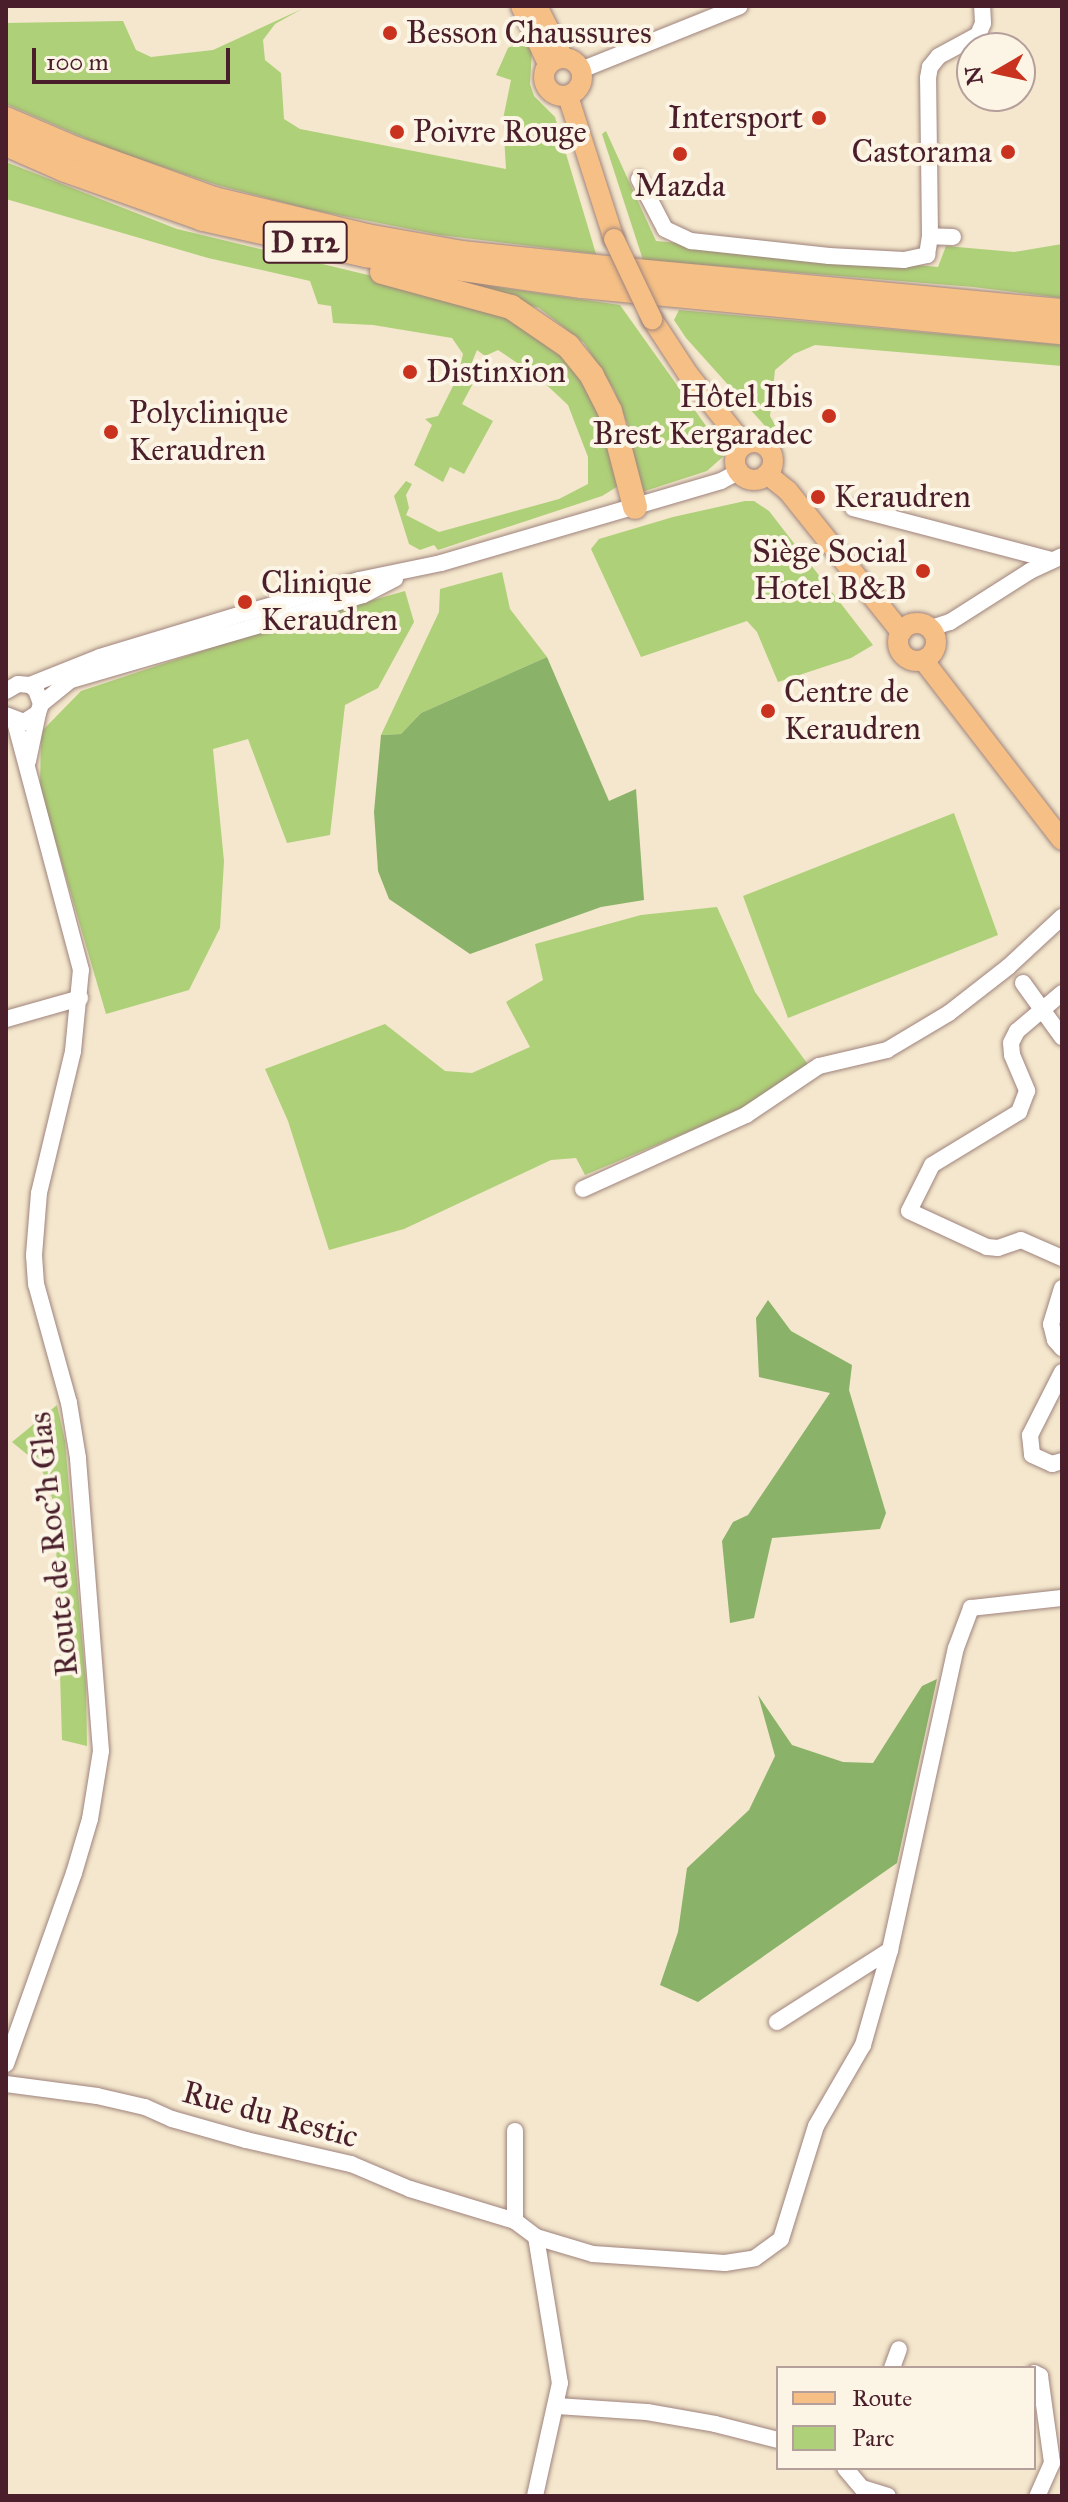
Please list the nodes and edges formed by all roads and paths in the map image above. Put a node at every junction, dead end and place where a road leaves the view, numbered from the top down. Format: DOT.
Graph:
graph roads {
  1 [pos="521,6"];
  2 [pos="537,6"];
  3 [pos="740,6"];
  4 [pos="982,6"];
  5 [pos="556,61"];
  6 [pos="581,70"];
  7 [pos="568,96"];
  8 [pos="6,119"];
  9 [pos="6,144"];
  10 [pos="639,179"];
  11 [pos="203,219"];
  12 [pos="930,236"];
  13 [pos="953,237"];
  14 [pos="1062,311"];
  15 [pos="1062,332"];
  16 [pos="744,445"];
  17 [pos="738,472"];
  18 [pos="767,474"];
  19 [pos="635,507"];
  20 [pos="853,508"];
  21 [pos="1056,558"];
  22 [pos="412,571"];
  23 [pos="939,631"];
  24 [pos="901,632"];
  25 [pos="924,661"];
  26 [pos="30,685"];
  27 [pos="6,691"];
  28 [pos="39,708"];
  29 [pos="11,718"];
  30 [pos="29,779"];
  31 [pos="1062,840"];
  32 [pos="1062,917"];
  33 [pos="1023,983"];
  34 [pos="1062,993"];
  35 [pos="80,998"];
  36 [pos="1044,1008"];
  37 [pos="6,1019"];
  38 [pos="1062,1037"];
  39 [pos="583,1189"];
  40 [pos="1062,1258"];
  41 [pos="1062,1288"];
  42 [pos="1062,1348"];
  43 [pos="1061,1377"];
  44 [pos="1062,1461"];
  45 [pos="1062,1598"];
  46 [pos="890,1950"];
  47 [pos="777,2022"];
  48 [pos="6,2064"];
  49 [pos="6,2084"];
  50 [pos="515,2131"];
  51 [pos="515,2221"];
  52 [pos="536,2237"];
  53 [pos="899,2349"];
  54 [pos="893,2366"];
  55 [pos="1036,2374"];
  56 [pos="557,2406"];
  57 [pos="776,2439"];
  58 [pos="847,2470"];
  59 [pos="848,2470"];
  60 [pos="535,2496"];
  61 [pos="850,2496"];
  62 [pos="888,2496"];
  63 [pos="1037,2496"];
  1 -- 5 [label="main road"];
  2 -- 5 [label="main road"];
  3 -- 6 [label="street"];
  4 -- 12 [label="street"];
  5 -- 6 [label="main road"];
  5 -- 7 [label="main road"];
  6 -- 7 [label="main road"];
  7 -- 16 [label="main road, bridge"];
  8 -- 14 [label="highway, D 112"];
  9 -- 11 [label="highway, D 112"];
  10 -- 12 [label="street"];
  11 -- 15 [label="highway, D 112"];
  11 -- 19 [label="highway"];
  12 -- 13 [label="street"];
  16 -- 17 [label="main road"];
  16 -- 18 [label="main road"];
  17 -- 18 [label="main road"];
  17 -- 19 [label="street"];
  18 -- 24 [label="main road"];
  19 -- 22 [label="street"];
  20 -- 21 [label="street"];
  21 -- 23 [label="street"];
  22 -- 26 [label="street"];
  22 -- 28 [label="street"];
  23 -- 24 [label="main road"];
  23 -- 25 [label="main road"];
  24 -- 25 [label="main road"];
  25 -- 31 [label="main road"];
  26 -- 27 [label="street"];
  26 -- 28 [label="street"];
  28 -- 29 [label="street"];
  28 -- 30 [label="street, Route de Roc'h Glas"];
  29 -- 30 [label="street, Route de Roc'h Glas"];
  30 -- 35 [label="street, Route de Roc'h Glas"];
  32 -- 39 [label="street"];
  33 -- 36 [label="street"];
  34 -- 36 [label="street"];
  35 -- 37 [label="street"];
  35 -- 48 [label="street, Route de Roc'h Glas"];
  36 -- 38 [label="street"];
  36 -- 40 [label="street"];
  41 -- 42 [label="street"];
  43 -- 44 [label="street"];
  45 -- 46 [label="street"];
  46 -- 47 [label="street"];
  46 -- 52 [label="street"];
  49 -- 51 [label="street, Rue du Restic"];
  50 -- 51 [label="street"];
  51 -- 52 [label="street, Rue du Restic"];
  52 -- 56 [label="street"];
  53 -- 54 [label="street"];
  55 -- 63 [label="street"];
  56 -- 57 [label="street"];
  56 -- 60 [label="street"];
  58 -- 61 [label="street"];
  59 -- 62 [label="street"];
}
